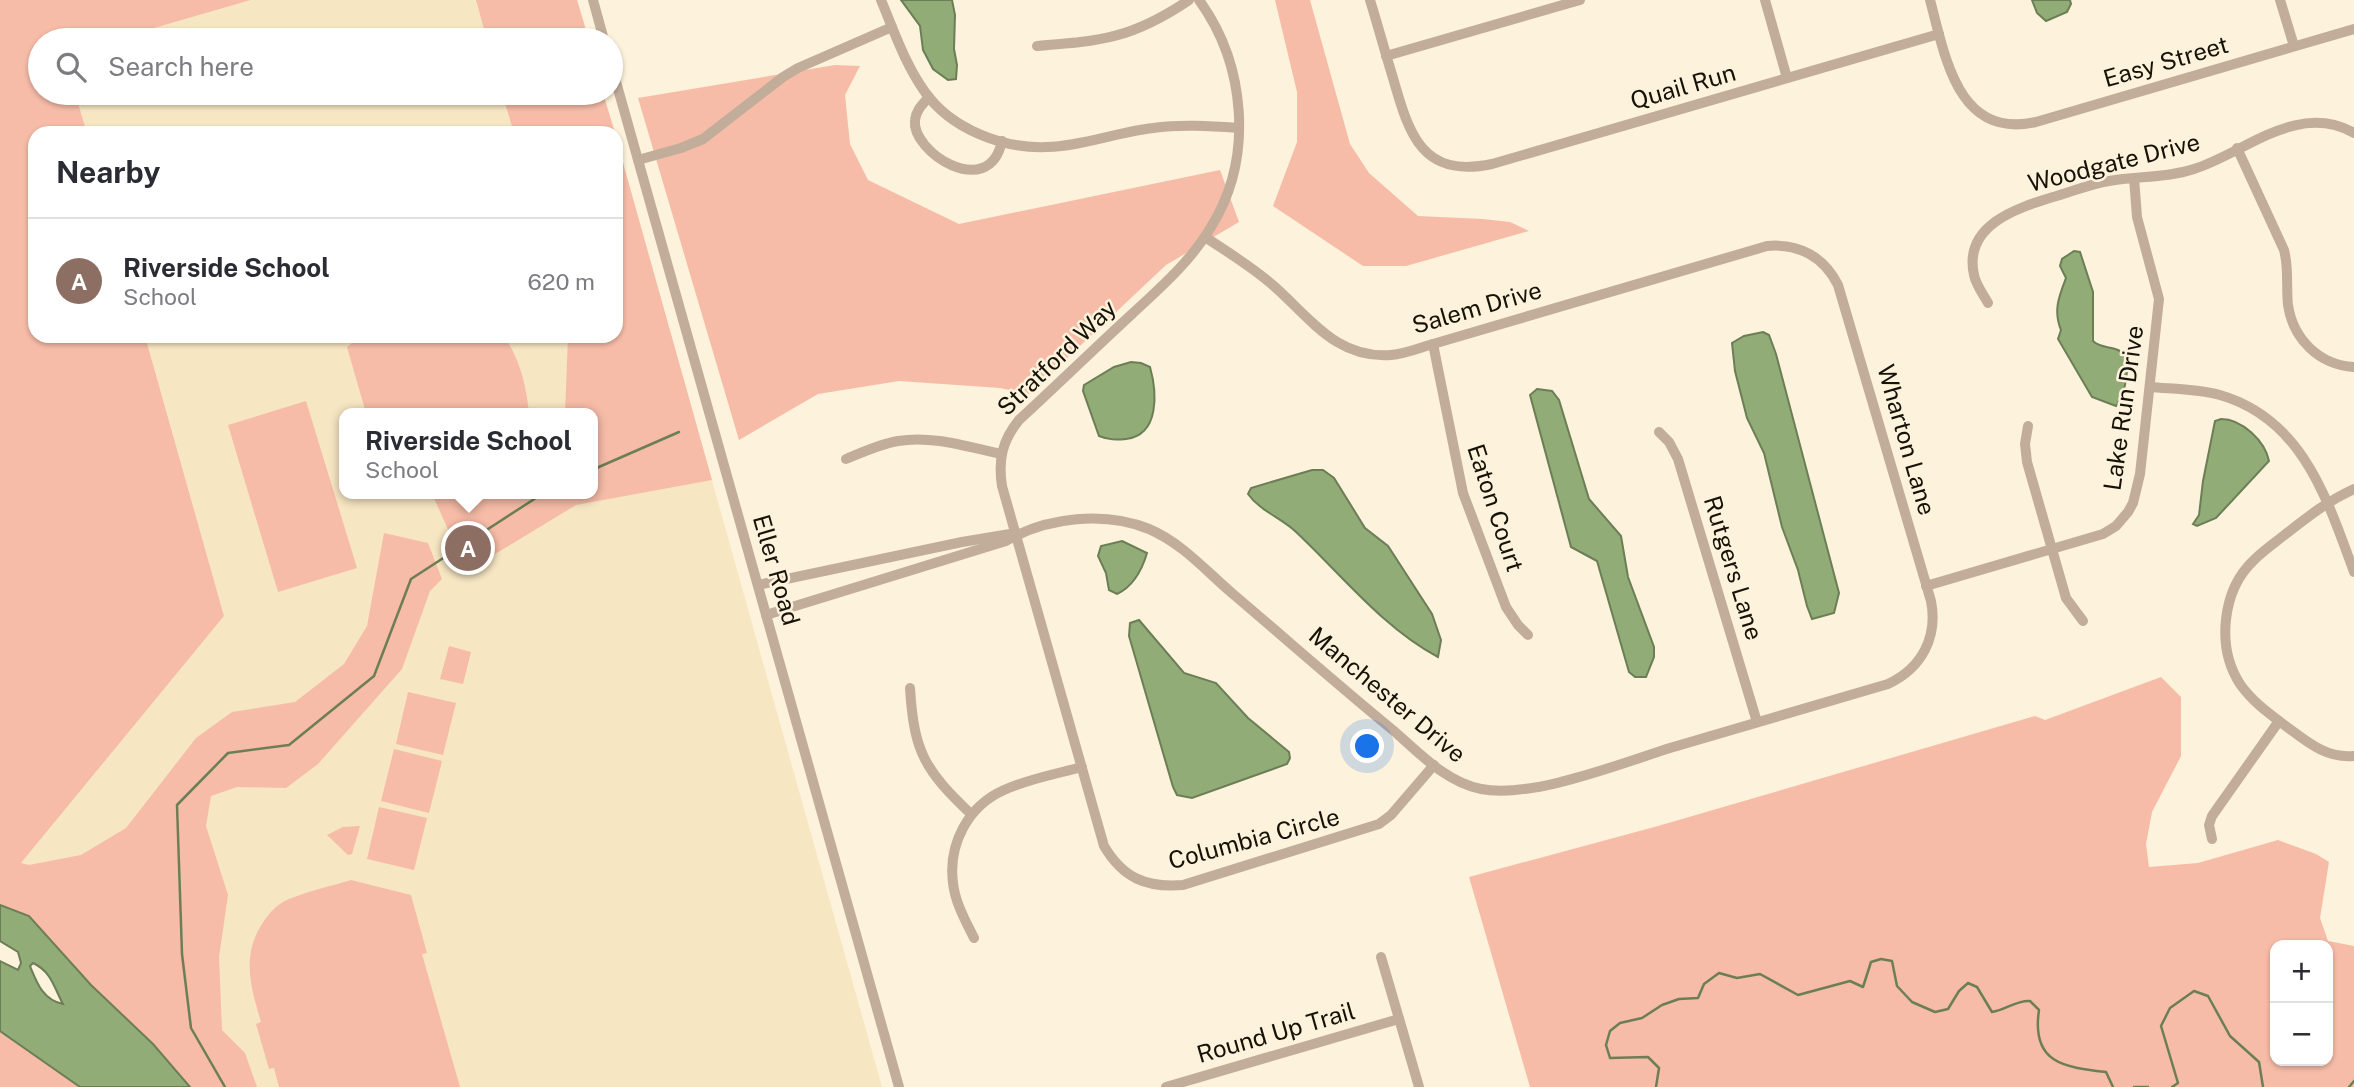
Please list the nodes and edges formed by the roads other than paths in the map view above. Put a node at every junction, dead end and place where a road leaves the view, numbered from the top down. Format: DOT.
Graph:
graph roads {
  1 [pos="593,0"];
  2 [pos="881,0"];
  3 [pos="1189,0"];
  4 [pos="1199,0"];
  5 [pos="1370,0"];
  6 [pos="1580,0"];
  7 [pos="1765,0"];
  8 [pos="1930,0"];
  9 [pos="2280,0"];
  10 [pos="892,27"];
  11 [pos="601,28"];
  12 [pos="2354,29"];
  13 [pos="1939,34"];
  14 [pos="1037,46"];
  15 [pos="2294,46"];
  16 [pos="1386,56"];
  17 [pos="1787,78"];
  18 [pos="929,97"];
  19 [pos="623,105"];
  20 [pos="1239,128"];
  21 [pos="2354,133"];
  22 [pos="1002,141"];
  23 [pos="2237,148"];
  24 [pos="638,160"];
  25 [pos="2134,177"];
  26 [pos="1205,237"];
  27 [pos="1794,248"];
  28 [pos="1989,303"];
  29 [pos="1433,344"];
  30 [pos="2354,367"];
  31 [pos="2150,387"];
  32 [pos="2028,426"];
  33 [pos="1659,432"];
  34 [pos="1001,454"];
  35 [pos="846,459"];
  36 [pos="2354,489"];
  37 [pos="2327,501"];
  38 [pos="1016,535"];
  39 [pos="2052,550"];
  40 [pos="2354,572"];
  41 [pos="758,585"];
  42 [pos="1926,586"];
  43 [pos="766,615"];
  44 [pos="2083,621"];
  45 [pos="1528,635"];
  46 [pos="1917,662"];
  47 [pos="910,688"];
  48 [pos="2279,721"];
  49 [pos="1757,722"];
  50 [pos="2354,756"];
  51 [pos="1434,765"];
  52 [pos="1082,767"];
  53 [pos="971,814"];
  54 [pos="1096,816"];
  55 [pos="2212,839"];
  56 [pos="974,938"];
  57 [pos="1381,957"];
  58 [pos="1399,1019"];
  59 [pos="900,1087"];
  60 [pos="1166,1087"];
  61 [pos="1419,1087"];
  1 -- 11 [label="street"];
  2 -- 10 [label="street"];
  3 -- 14 [label="street"];
  4 -- 20 [label="street, Stratford Way"];
  5 -- 16 [label="street"];
  6 -- 16 [label="street"];
  7 -- 17 [label="street"];
  8 -- 13 [label="street"];
  9 -- 15 [label="street"];
  10 -- 18 [label="street"];
  10 -- 24 [label="street"];
  12 -- 15 [label="street, Easy Street"];
  13 -- 15 [label="street, Easy Street"];
  13 -- 17 [label="street, Quail Run"];
  16 -- 17 [label="street, Quail Run"];
  18 -- 22 [label="street"];
  18 -- 22 [label="street"];
  19 -- 24 [label="street, Eller Road"];
  20 -- 22 [label="street"];
  20 -- 26 [label="street, Stratford Way"];
  21 -- 23 [label="street, Woodgate Drive"];
  23 -- 25 [label="street, Woodgate Drive"];
  23 -- 30 [label="street"];
  24 -- 41 [label="street, Eller Road"];
  25 -- 28 [label="street, Woodgate Drive"];
  25 -- 31 [label="street, Lake Run Drive"];
  26 -- 29 [label="street, Salem Drive"];
  26 -- 34 [label="street, Stratford Way"];
  27 -- 29 [label="street, Salem Drive"];
  27 -- 42 [label="street, Wharton Lane"];
  29 -- 45 [label="street, Eaton Court"];
  31 -- 37 [label="street"];
  31 -- 39 [label="street, Lake Run Drive"];
  32 -- 39 [label="street"];
  33 -- 49 [label="street, Rutgers Lane"];
  34 -- 35 [label="street"];
  34 -- 38 [label="street, Stratford Way"];
  36 -- 37 [label="street"];
  37 -- 40 [label="street"];
  37 -- 48 [label="street"];
  38 -- 41 [label="street, Manchester Drive"];
  38 -- 43 [label="street, Manchester Drive"];
  38 -- 51 [label="street, Manchester Drive"];
  38 -- 52 [label="street, Stratford Way"];
  39 -- 42 [label="street, Lake Run Drive"];
  39 -- 44 [label="street"];
  41 -- 43 [label="street, Eller Road"];
  42 -- 46 [label="street, Wharton Lane"];
  43 -- 59 [label="street, Eller Road"];
  46 -- 49 [label="street, Manchester Drive"];
  47 -- 53 [label="street"];
  48 -- 50 [label="street"];
  48 -- 55 [label="street"];
  49 -- 51 [label="street, Manchester Drive"];
  51 -- 54 [label="street, Columbia Circle"];
  52 -- 53 [label="street"];
  52 -- 54 [label="street, Stratford Way"];
  53 -- 56 [label="street"];
  57 -- 58 [label="street"];
  58 -- 60 [label="street, Round Up Trail"];
  58 -- 61 [label="street"];
}
